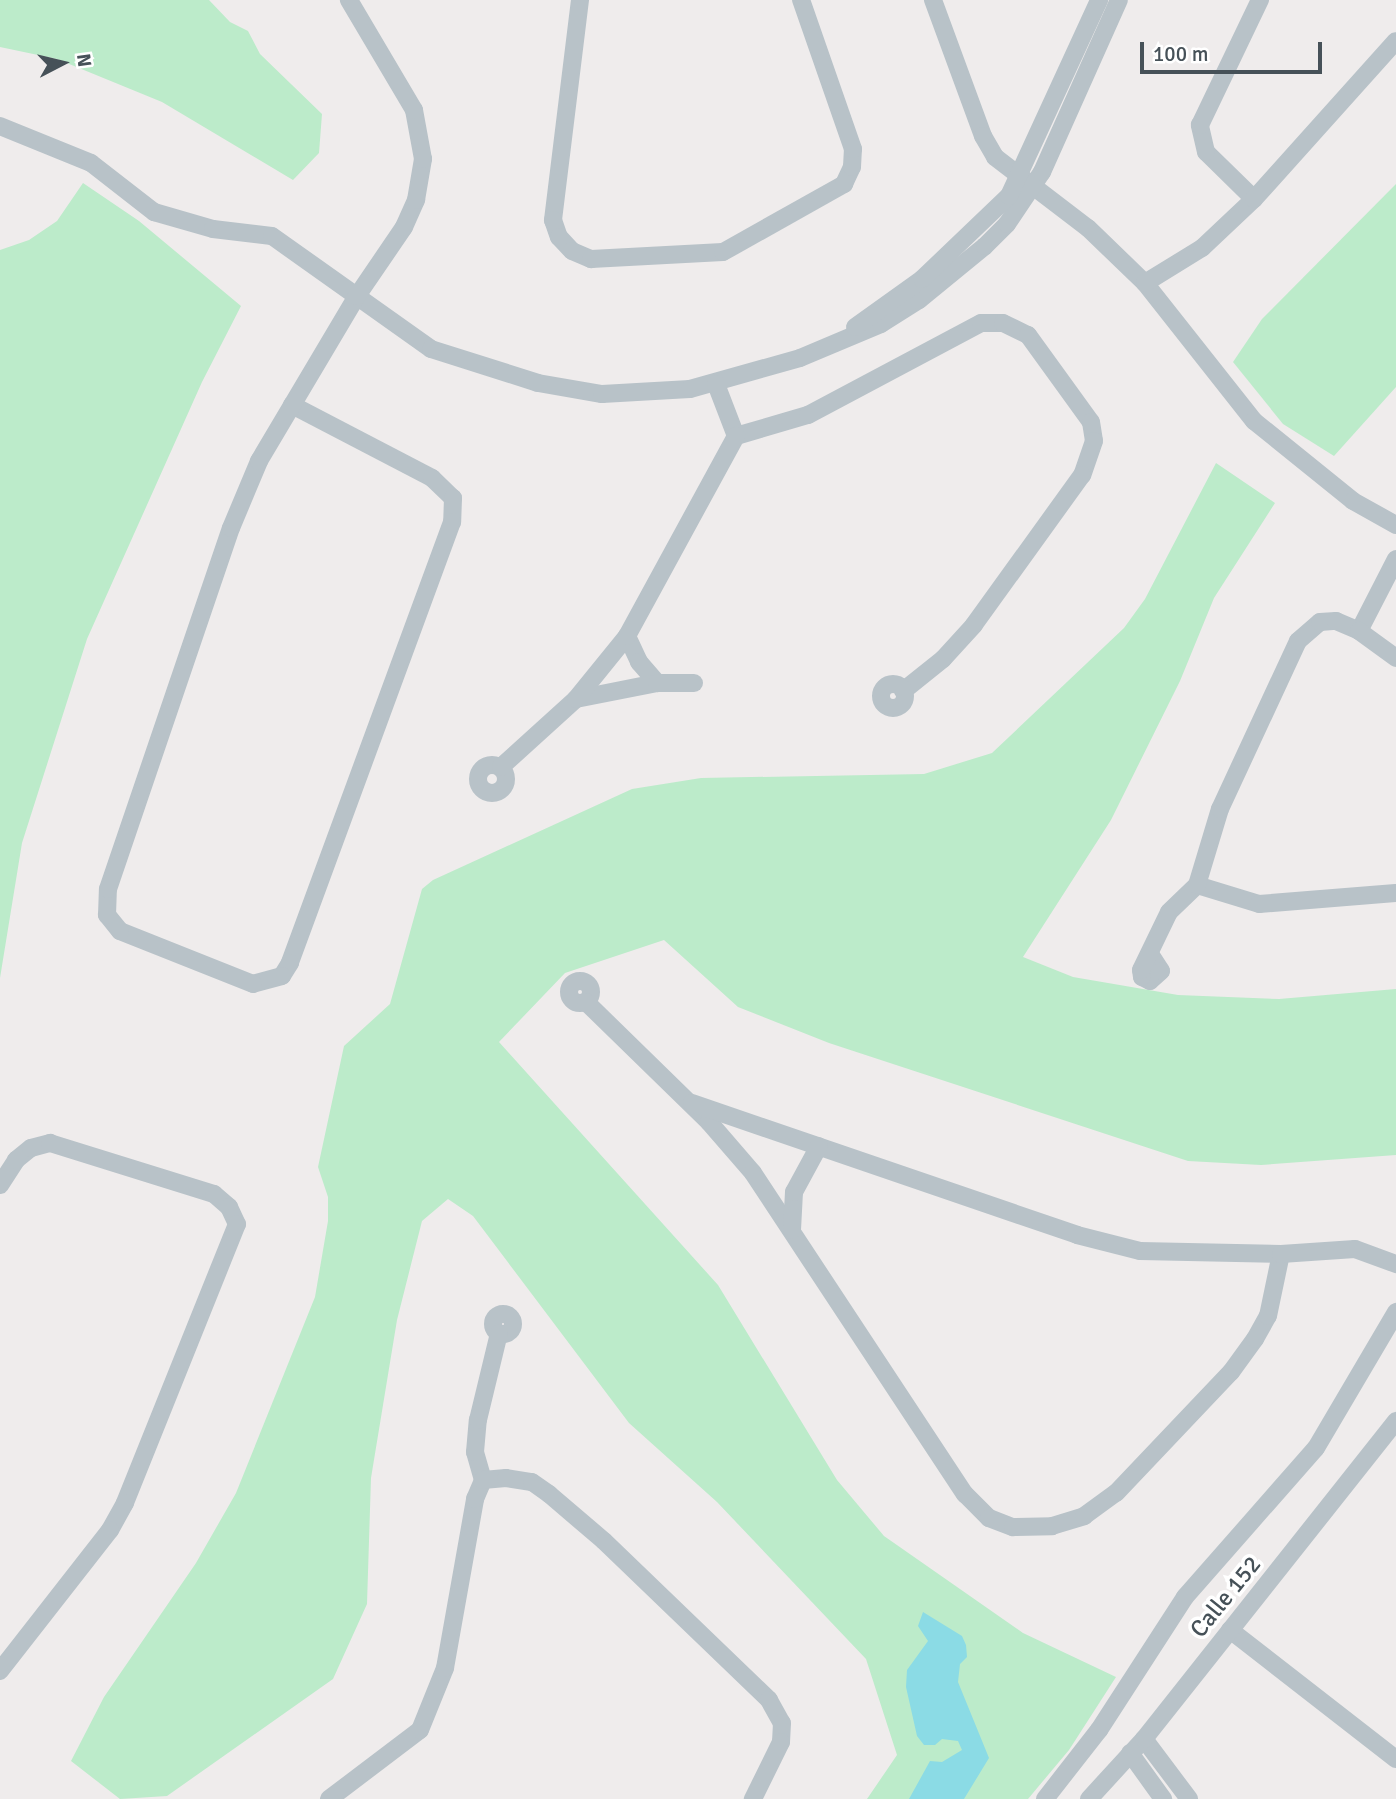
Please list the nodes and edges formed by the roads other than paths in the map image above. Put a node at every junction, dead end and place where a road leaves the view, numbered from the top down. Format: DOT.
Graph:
graph roads {
  1 [pos="349,0"];
  2 [pos="580,0"];
  3 [pos="801,0"];
  4 [pos="933,0"];
  5 [pos="1099,0"];
  6 [pos="1119,0"];
  7 [pos="1260,0"];
  8 [pos="1396,41"];
  9 [pos="0,126"];
  10 [pos="1027,180"];
  11 [pos="1254,199"];
  12 [pos="1145,284"];
  13 [pos="357,296"];
  14 [pos="716,383"];
  15 [pos="292,405"];
  16 [pos="736,436"];
  17 [pos="1396,525"];
  18 [pos="1396,559"];
  19 [pos="1359,631"];
  20 [pos="627,636"];
  21 [pos="1396,658"];
  22 [pos="657,682"];
  23 [pos="694,684"];
  24 [pos="903,691"];
  25 [pos="576,699"];
  26 [pos="501,767"];
  27 [pos="1197,885"];
  28 [pos="1396,893"];
  29 [pos="1150,954"];
  30 [pos="586,1002"];
  31 [pos="688,1102"];
  32 [pos="819,1146"];
  33 [pos="0,1185"];
  34 [pos="792,1230"];
  35 [pos="1282,1254"];
  36 [pos="1396,1264"];
  37 [pos="1396,1312"];
  38 [pos="499,1333"];
  39 [pos="1396,1421"];
  40 [pos="483,1480"];
  41 [pos="1230,1630"];
  42 [pos="0,1671"];
  43 [pos="1144,1738"];
  44 [pos="1130,1753"];
  45 [pos="1396,1759"];
  46 [pos="329,1799"];
  47 [pos="753,1799"];
  48 [pos="1045,1799"];
  49 [pos="1089,1799"];
  50 [pos="1163,1799"];
  51 [pos="1189,1799"];
  1 -- 13 [label="street"];
  2 -- 3 [label="street"];
  4 -- 10 [label="street"];
  5 -- 10 [label="street"];
  6 -- 10 [label="street"];
  7 -- 11 [label="street"];
  8 -- 11 [label="street"];
  9 -- 13 [label="street"];
  10 -- 12 [label="street"];
  10 -- 14 [label="street"];
  11 -- 12 [label="street"];
  12 -- 17 [label="street"];
  13 -- 14 [label="street"];
  13 -- 15 [label="street"];
  14 -- 16 [label="street"];
  15 -- 15 [label="street"];
  16 -- 20 [label="street"];
  16 -- 24 [label="street"];
  18 -- 19 [label="street"];
  19 -- 21 [label="street"];
  19 -- 27 [label="street"];
  20 -- 22 [label="street"];
  20 -- 25 [label="street"];
  22 -- 23 [label="street"];
  22 -- 25 [label="street"];
  25 -- 26 [label="street"];
  27 -- 28 [label="street"];
  27 -- 29 [label="street"];
  30 -- 31 [label="street"];
  31 -- 32 [label="street"];
  31 -- 34 [label="street"];
  32 -- 34 [label="street"];
  32 -- 35 [label="street"];
  33 -- 42 [label="street"];
  34 -- 35 [label="street"];
  35 -- 36 [label="street"];
  37 -- 48 [label="street"];
  38 -- 40 [label="street"];
  39 -- 41 [label="street, Calle 152"];
  40 -- 46 [label="street"];
  40 -- 47 [label="street"];
  41 -- 43 [label="street, Calle 152"];
  41 -- 45 [label="street"];
  43 -- 44 [label="street, Calle 152"];
  43 -- 51 [label="street"];
  44 -- 49 [label="street, Calle 152"];
  44 -- 50 [label="street"];
}
